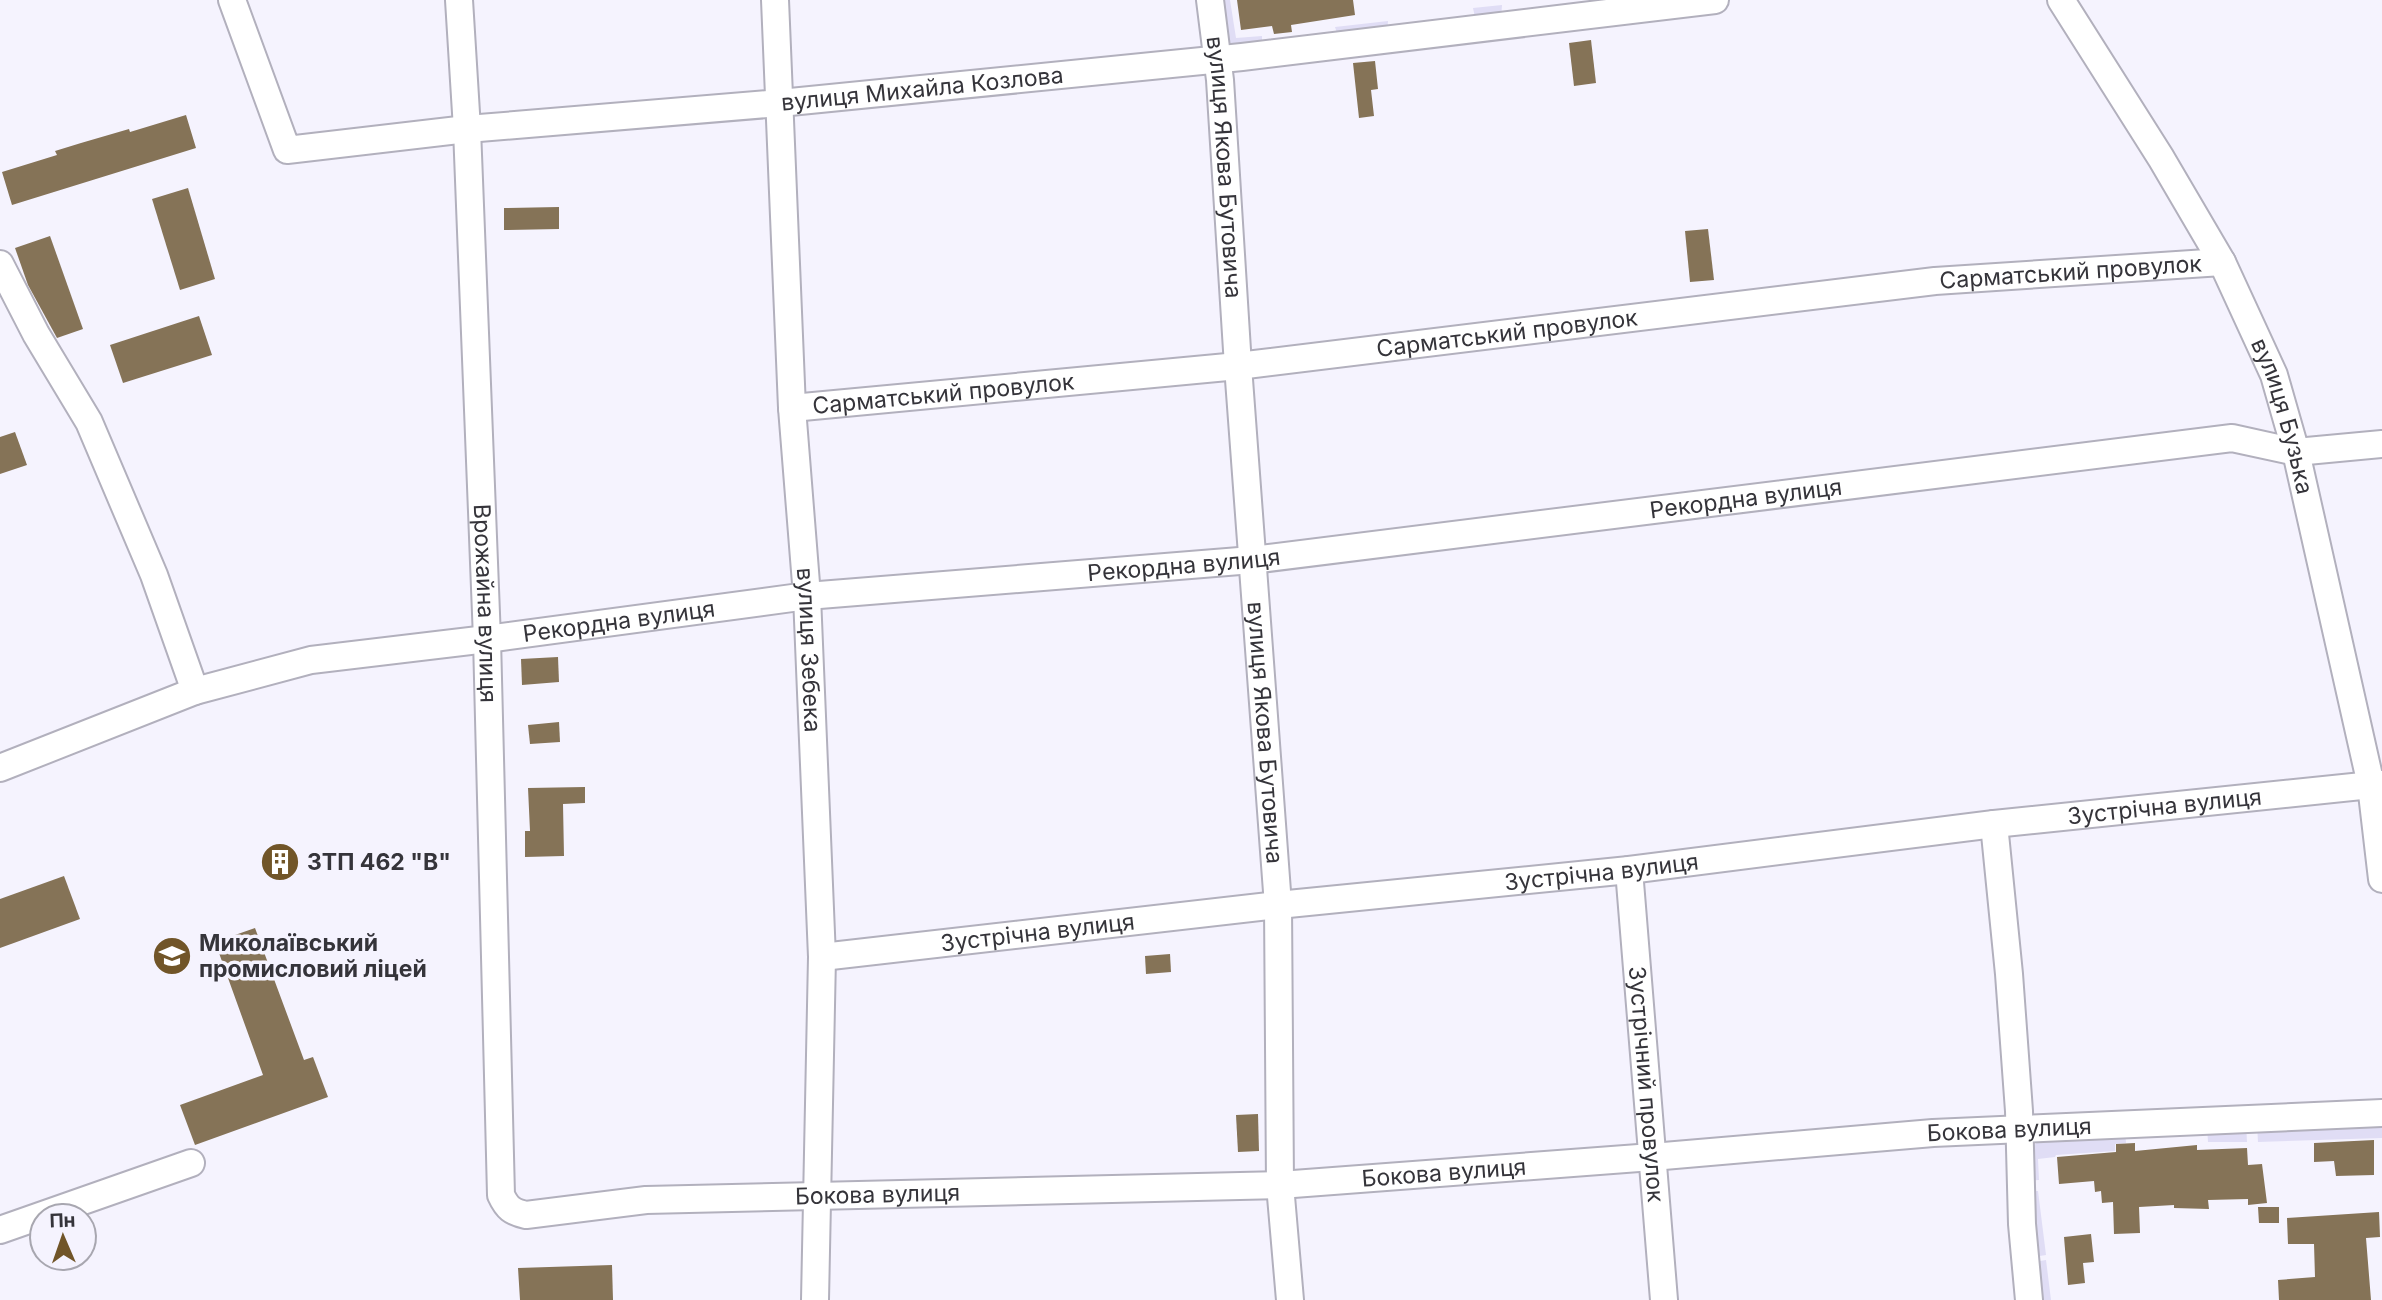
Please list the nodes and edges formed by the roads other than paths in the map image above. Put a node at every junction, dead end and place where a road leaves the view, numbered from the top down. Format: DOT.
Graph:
graph roads {
  1 [pos="232,0"];
  2 [pos="458,0"];
  3 [pos="800,0"];
  4 [pos="1210,0"];
  5 [pos="1715,0"];
  6 [pos="2061,0"];
  7 [pos="776,7"];
  8 [pos="1217,59"];
  9 [pos="780,103"];
  10 [pos="467,129"];
  11 [pos="2222,262"];
  12 [pos="0,264"];
  13 [pos="1238,366"];
  14 [pos="792,408"];
  15 [pos="2382,444"];
  16 [pos="2296,452"];
  17 [pos="1252,560"];
  18 [pos="807,596"];
  19 [pos="487,639"];
  20 [pos="195,691"];
  21 [pos="0,768"];
  22 [pos="2376,784"];
  23 [pos="1994,824"];
  24 [pos="1629,870"];
  25 [pos="2382,879"];
  26 [pos="1278,905"];
  27 [pos="822,957"];
  28 [pos="2382,1113"];
  29 [pos="2019,1129"];
  30 [pos="1651,1157"];
  31 [pos="191,1163"];
  32 [pos="1280,1185"];
  33 [pos="817,1195"];
  34 [pos="506,1206"];
  35 [pos="0,1230"];
  36 [pos="815,1300"];
  37 [pos="1290,1300"];
  38 [pos="1664,1300"];
  39 [pos="2029,1300"];
  1 -- 10 [label="street, вулиця Михайла Козлова"];
  2 -- 10 [label="street, Врожайна вулиця"];
  3 -- 7 [label="street"];
  4 -- 8 [label="street, вулиця Якова Бутовича"];
  5 -- 8 [label="street, вулиця Михайла Козлова"];
  6 -- 11 [label="street, вулиця Бузька"];
  7 -- 9 [label="street, вулиця Зебека"];
  8 -- 9 [label="street, вулиця Михайла Козлова"];
  8 -- 13 [label="street, вулиця Якова Бутовича"];
  9 -- 10 [label="street, вулиця Михайла Козлова"];
  9 -- 14 [label="street, вулиця Зебека"];
  10 -- 19 [label="street, Врожайна вулиця"];
  11 -- 13 [label="street, Сарматський провулок"];
  11 -- 16 [label="street, вулиця Бузька"];
  12 -- 20 [label="street"];
  13 -- 14 [label="street, Сарматський провулок"];
  13 -- 17 [label="street, вулиця Якова Бутовича"];
  14 -- 18 [label="street, вулиця Зебека"];
  15 -- 16 [label="street, Рекордна вулиця"];
  16 -- 17 [label="street, Рекордна вулиця"];
  16 -- 22 [label="street, вулиця Бузька"];
  17 -- 18 [label="street, Рекордна вулиця"];
  17 -- 26 [label="street, вулиця Якова Бутовича"];
  18 -- 19 [label="street, Рекордна вулиця"];
  18 -- 27 [label="street, вулиця Зебека"];
  19 -- 20 [label="street, Рекордна вулиця"];
  19 -- 34 [label="street, Врожайна вулиця"];
  20 -- 21 [label="street, Рекордна вулиця"];
  22 -- 23 [label="street, Зустрічна вулиця"];
  22 -- 25 [label="street, вулиця Бузька"];
  23 -- 24 [label="street, Зустрічна вулиця"];
  23 -- 29 [label="street"];
  24 -- 26 [label="street, Зустрічна вулиця"];
  24 -- 30 [label="street, Зустрічний провулок"];
  26 -- 27 [label="street, Зустрічна вулиця"];
  26 -- 32 [label="street, вулиця Якова Бутовича"];
  27 -- 33 [label="street, вулиця Зебека"];
  28 -- 29 [label="street, Бокова вулиця"];
  29 -- 30 [label="street, Бокова вулиця"];
  29 -- 39 [label="street"];
  30 -- 32 [label="street, Бокова вулиця"];
  30 -- 38 [label="street, Зустрічний провулок"];
  31 -- 35 [label="street"];
  32 -- 33 [label="street, Бокова вулиця"];
  32 -- 37 [label="street, вулиця Якова Бутовича"];
  33 -- 34 [label="street, Бокова вулиця"];
  33 -- 36 [label="street, вулиця Зебека"];
}
